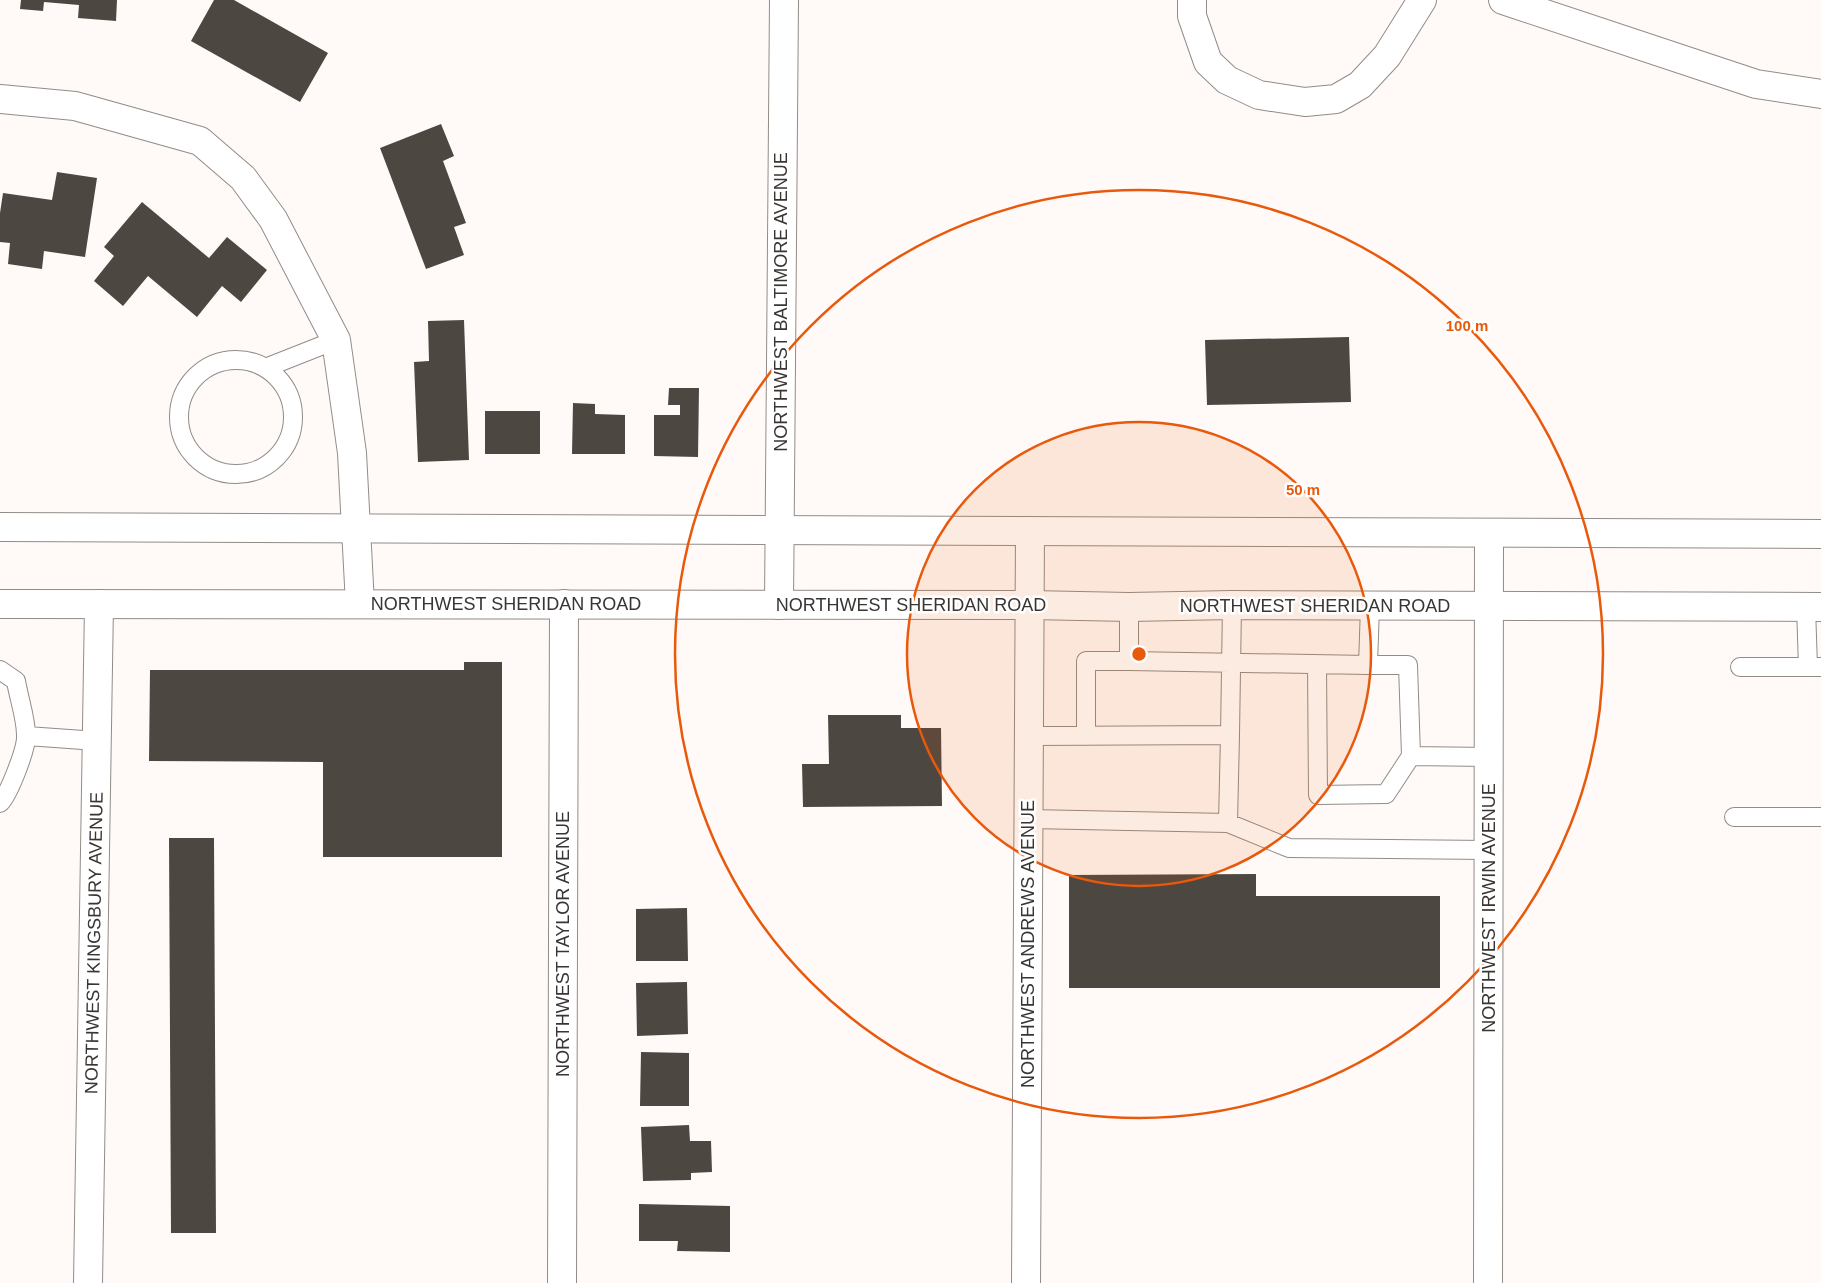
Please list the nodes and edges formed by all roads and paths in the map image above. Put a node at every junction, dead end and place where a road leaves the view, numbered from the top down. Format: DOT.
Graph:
graph roads {
  1 [pos="784,0"];
  2 [pos="1192,0"];
  3 [pos="1422,0"];
  4 [pos="1503,0"];
  5 [pos="1821,94"];
  6 [pos="0,99"];
  7 [pos="336,340"];
  8 [pos="265,368"];
  9 [pos="0,527"];
  10 [pos="356,529"];
  11 [pos="779,530"];
  12 [pos="1030,531"];
  13 [pos="1489,533"];
  14 [pos="1821,534"];
  15 [pos="0,604"];
  16 [pos="99,604"];
  17 [pos="360,604"];
  18 [pos="564,604"];
  19 [pos="779,605"];
  20 [pos="1030,605"];
  21 [pos="1232,605"];
  22 [pos="1370,606"];
  23 [pos="1489,606"];
  24 [pos="1129,607"];
  25 [pos="1814,607"];
  26 [pos="1129,661"];
  27 [pos="1231,663"];
  28 [pos="1317,665"];
  29 [pos="1368,665"];
  30 [pos="1740,666"];
  31 [pos="1814,666"];
  32 [pos="0,670"];
  33 [pos="1230,735"];
  34 [pos="27,736"];
  35 [pos="1030,736"];
  36 [pos="1086,736"];
  37 [pos="97,740"];
  38 [pos="1411,756"];
  39 [pos="1489,757"];
  40 [pos="7,778"];
  41 [pos="0,803"];
  42 [pos="1821,817"];
  43 [pos="1734,818"];
  44 [pos="1029,819"];
  45 [pos="1228,823"];
  46 [pos="1488,850"];
  47 [pos="88,1283"];
  48 [pos="562,1283"];
  49 [pos="1026,1283"];
  50 [pos="1488,1283"];
  1 -- 11 [label="street, NORTHWEST BALTIMORE AVENUE"];
  2 -- 3 [label="street"];
  4 -- 5 [label="street"];
  6 -- 7 [label="street"];
  7 -- 8 [label="lane"];
  7 -- 10 [label="street"];
  8 -- 8 [label="lane"];
  9 -- 10 [label="street"];
  10 -- 11 [label="street"];
  10 -- 17 [label="street"];
  11 -- 12 [label="street"];
  11 -- 19 [label="street, NORTHWEST BALTIMORE AVENUE"];
  12 -- 13 [label="street"];
  12 -- 20 [label="street, NORTHWEST ANDREWS AVENUE"];
  13 -- 14 [label="street"];
  13 -- 23 [label="street, NORTHWEST IRWIN AVENUE"];
  15 -- 16 [label="street, NORTHWEST SHERIDAN ROAD"];
  16 -- 17 [label="street, NORTHWEST SHERIDAN ROAD"];
  16 -- 37 [label="street, NORTHWEST KINGSBURY AVENUE"];
  17 -- 18 [label="street, NORTHWEST SHERIDAN ROAD"];
  18 -- 19 [label="street, NORTHWEST SHERIDAN ROAD"];
  18 -- 48 [label="street, NORTHWEST TAYLOR AVENUE"];
  19 -- 20 [label="street, NORTHWEST SHERIDAN ROAD"];
  20 -- 24 [label="street, NORTHWEST SHERIDAN ROAD"];
  20 -- 35 [label="street, NORTHWEST ANDREWS AVENUE"];
  21 -- 22 [label="street, NORTHWEST SHERIDAN ROAD"];
  21 -- 24 [label="street, NORTHWEST SHERIDAN ROAD"];
  21 -- 27 [label="lane"];
  22 -- 23 [label="street, NORTHWEST SHERIDAN ROAD"];
  22 -- 29 [label="lane"];
  23 -- 25 [label="street, NORTHWEST SHERIDAN ROAD"];
  23 -- 39 [label="street, NORTHWEST IRWIN AVENUE"];
  24 -- 26 [label="lane"];
  25 -- 31 [label="lane"];
  26 -- 27 [label="lane"];
  26 -- 36 [label="lane"];
  27 -- 28 [label="lane"];
  27 -- 33 [label="lane"];
  28 -- 29 [label="lane"];
  28 -- 38 [label="lane"];
  29 -- 38 [label="lane"];
  30 -- 31 [label="lane"];
  32 -- 34 [label="lane"];
  33 -- 36 [label="lane"];
  33 -- 45 [label="lane"];
  34 -- 37 [label="lane"];
  34 -- 40 [label="lane"];
  35 -- 36 [label="lane"];
  35 -- 44 [label="street, NORTHWEST ANDREWS AVENUE"];
  37 -- 47 [label="street, NORTHWEST KINGSBURY AVENUE"];
  38 -- 39 [label="lane"];
  39 -- 46 [label="street, NORTHWEST IRWIN AVENUE"];
  40 -- 41 [label="lane"];
  42 -- 43 [label="lane"];
  44 -- 45 [label="lane"];
  44 -- 49 [label="street, NORTHWEST ANDREWS AVENUE"];
  45 -- 46 [label="lane"];
  46 -- 50 [label="street, NORTHWEST IRWIN AVENUE"];
}
